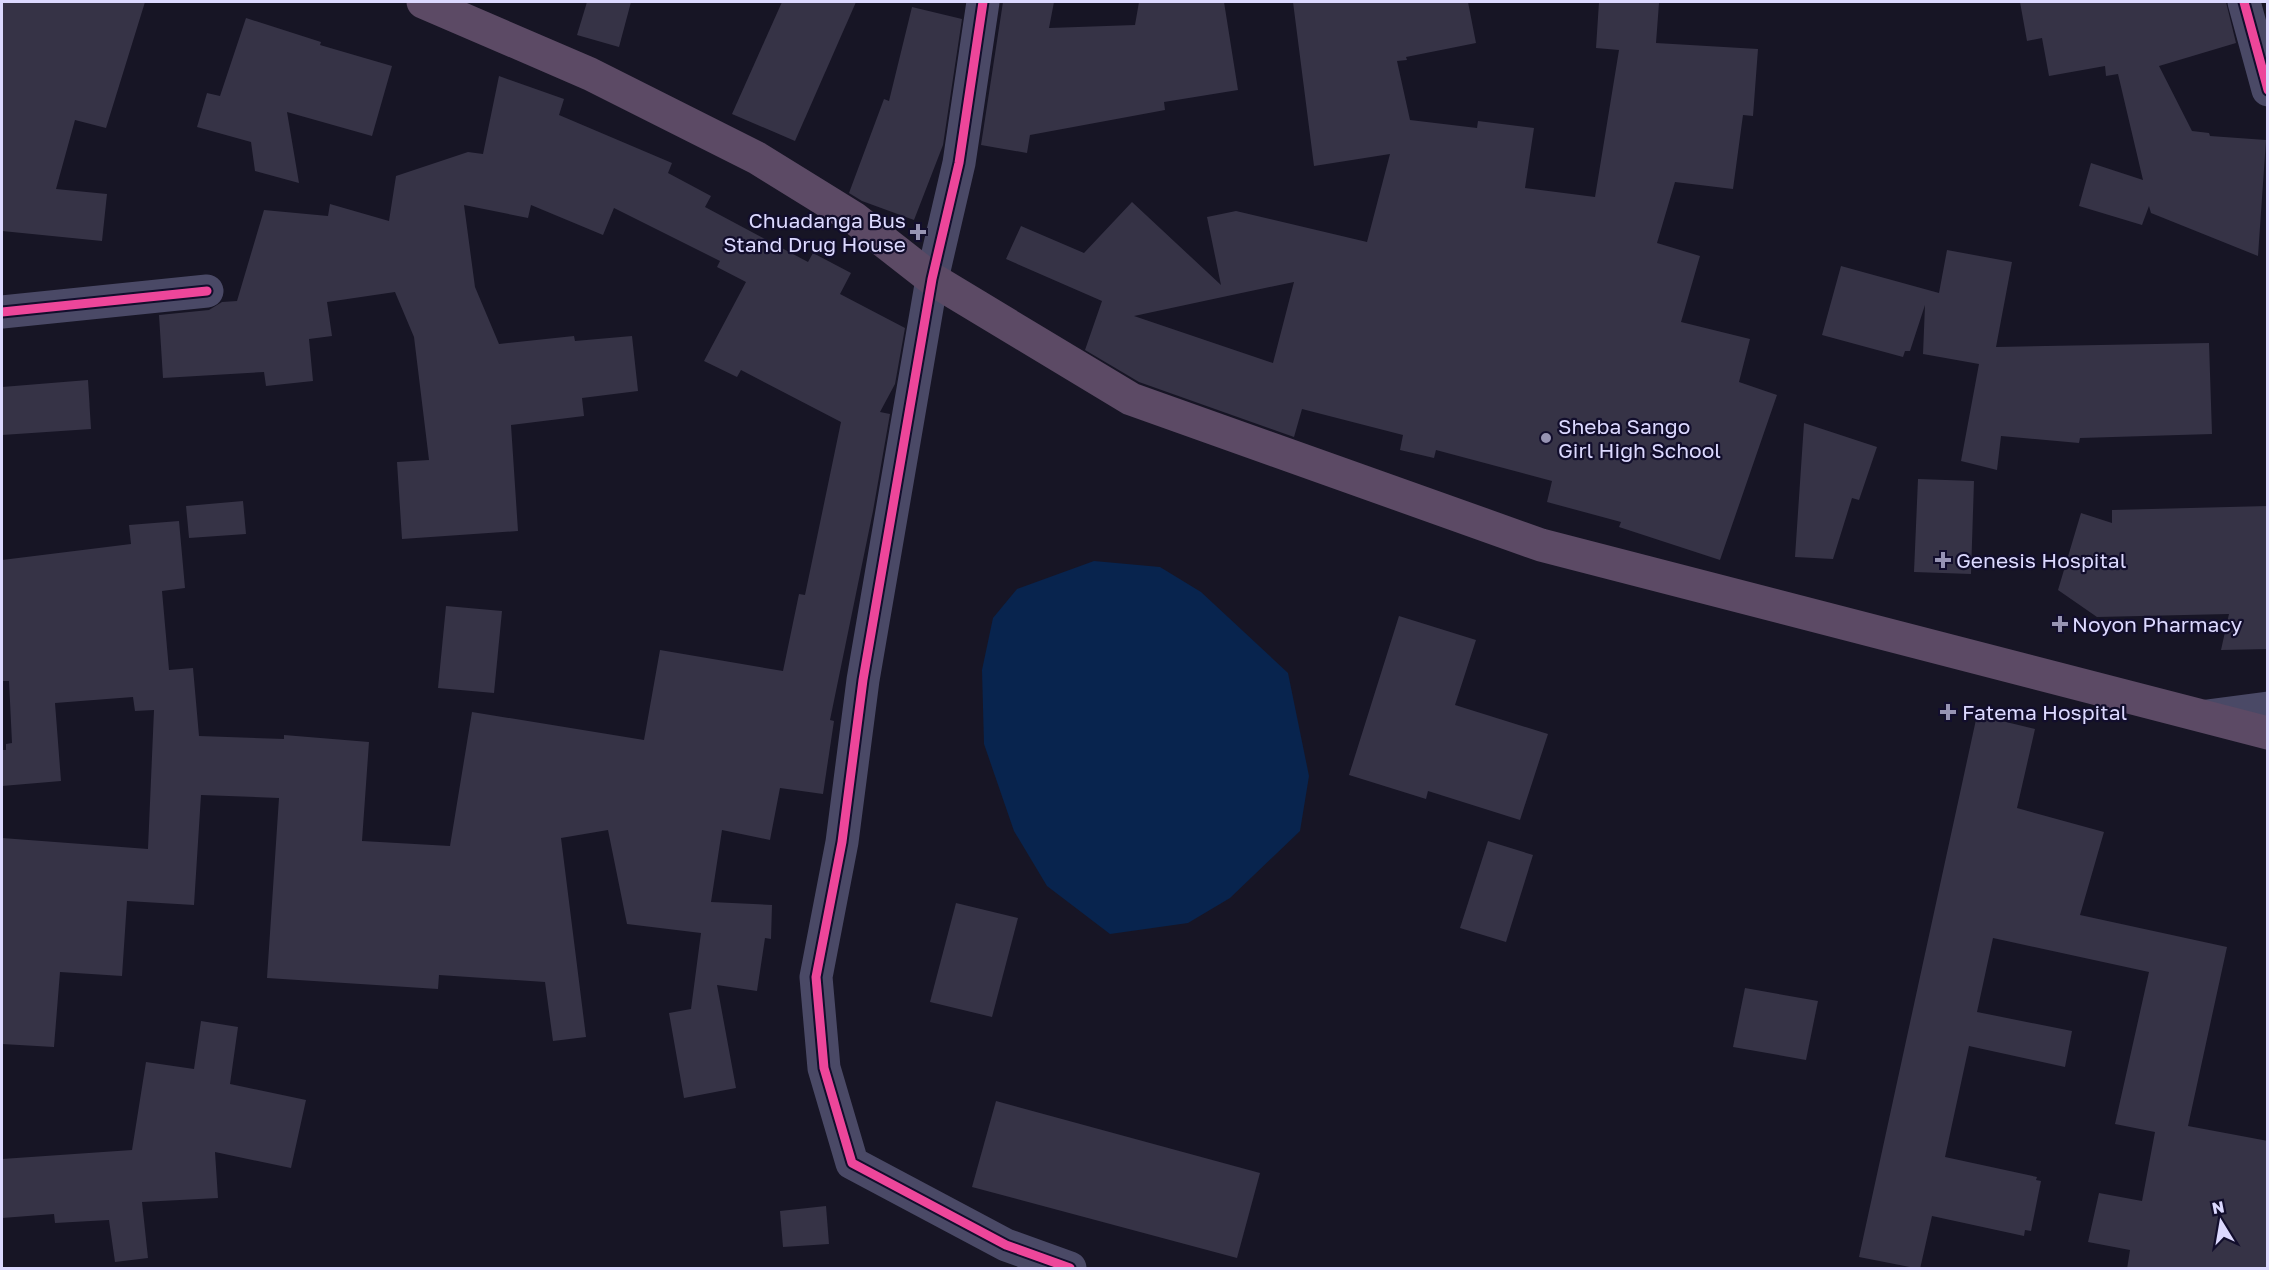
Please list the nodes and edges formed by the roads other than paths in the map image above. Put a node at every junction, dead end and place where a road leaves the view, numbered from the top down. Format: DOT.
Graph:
graph roads {
  1 [pos="423,2"];
  2 [pos="983,2"];
  3 [pos="2244,2"];
  4 [pos="2268,90"];
  5 [pos="932,279"];
  6 [pos="207,291"];
  7 [pos="2,312"];
  8 [pos="2268,708"];
  9 [pos="2207,716"];
  10 [pos="2268,733"];
  11 [pos="1070,1269"];
  1 -- 5 [label="highway"];
  2 -- 5 [label="street"];
  3 -- 4 [label="street"];
  5 -- 9 [label="highway"];
  5 -- 11 [label="street"];
  6 -- 7 [label="street"];
  8 -- 9 [label="street"];
  9 -- 10 [label="highway"];
}
